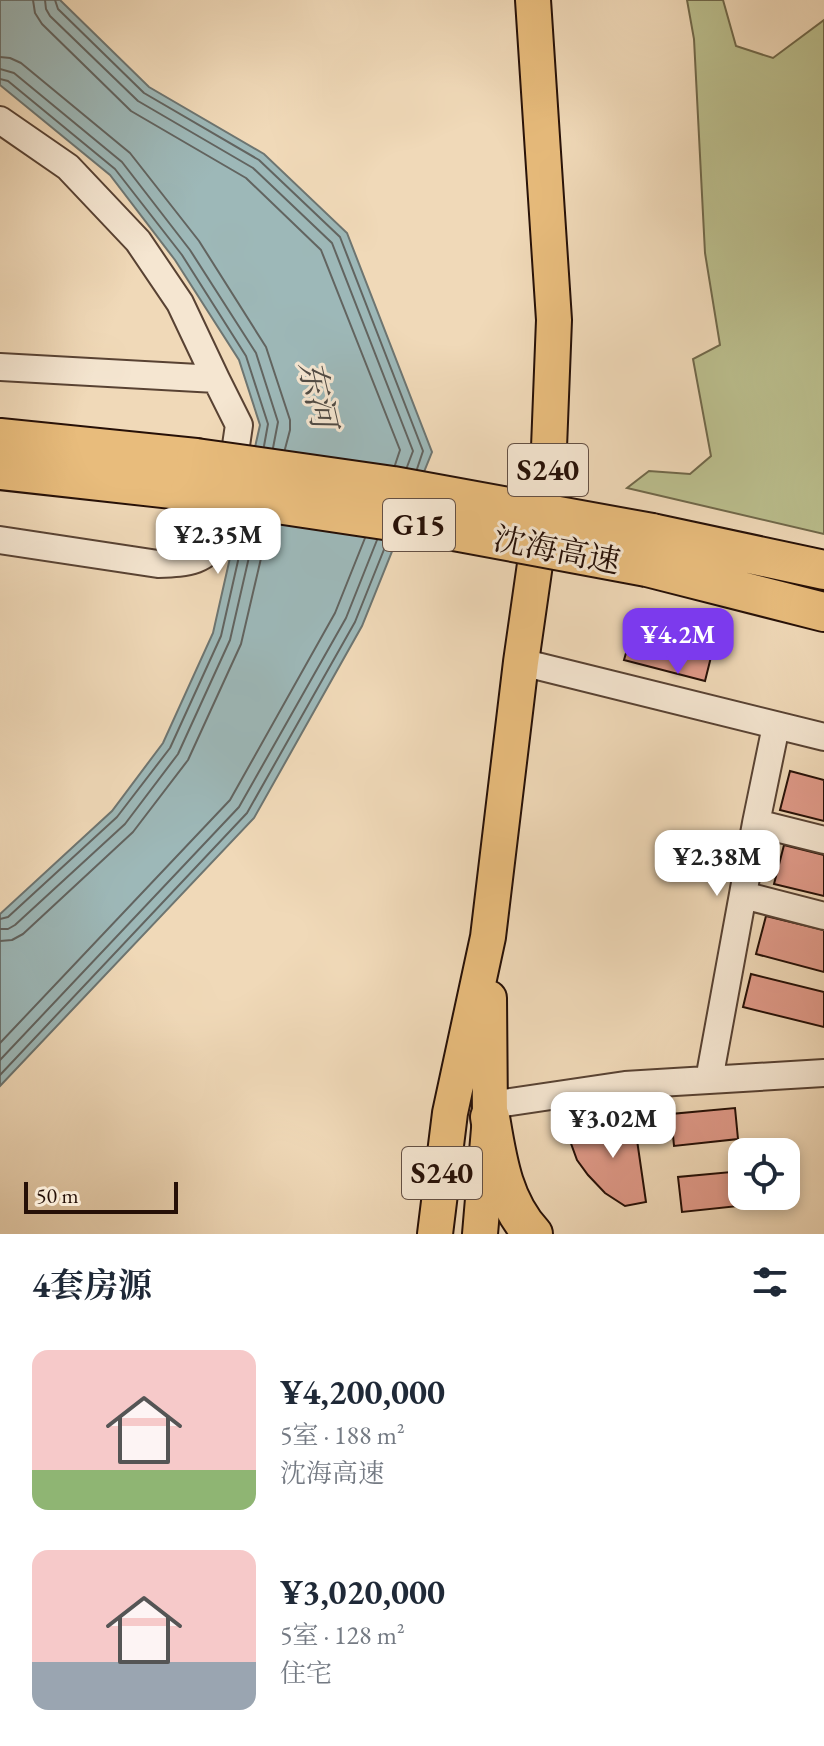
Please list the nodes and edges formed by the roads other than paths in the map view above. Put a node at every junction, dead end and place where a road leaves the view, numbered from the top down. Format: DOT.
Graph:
graph roads {
  1 [pos="533,0"];
  2 [pos="0,120"];
  3 [pos="0,367"];
  4 [pos="216,379"];
  5 [pos="0,438"];
  6 [pos="0,470"];
  7 [pos="193,475"];
  8 [pos="0,540"];
  9 [pos="650,550"];
  10 [pos="824,570"];
  11 [pos="817,611"];
  12 [pos="521,662"];
  13 [pos="776,726"];
  14 [pos="824,737"];
  15 [pos="756,823"];
  16 [pos="824,840"];
  17 [pos="743,895"];
  18 [pos="824,916"];
  19 [pos="488,937"];
  20 [pos="824,1073"];
  21 [pos="709,1080"];
  22 [pos="490,1111"];
  23 [pos="435,1234"];
  24 [pos="480,1234"];
  25 [pos="533,1234"];
  1 -- 12 [label="main road, S240"];
  2 -- 4 [label="street"];
  3 -- 4 [label="street"];
  4 -- 8 [label="street"];
  5 -- 7 [label="highway, 沈海高速 / G15"];
  6 -- 7 [label="highway, 沈海高速 / G15"];
  7 -- 9 [label="highway, 沈海高速 / G15, bridge"];
  9 -- 10 [label="highway, 沈海高速 / G15"];
  9 -- 11 [label="highway, 沈海高速 / G15"];
  12 -- 13 [label="street"];
  12 -- 19 [label="main road, S240"];
  13 -- 14 [label="street"];
  13 -- 15 [label="street"];
  15 -- 16 [label="street"];
  15 -- 17 [label="street"];
  17 -- 18 [label="street"];
  17 -- 21 [label="street"];
  19 -- 22 [label="main road, S240"];
  19 -- 23 [label="main road, S240"];
  20 -- 21 [label="street"];
  21 -- 22 [label="street"];
  22 -- 24 [label="main road, S240"];
  22 -- 25 [label="highway"];
}
